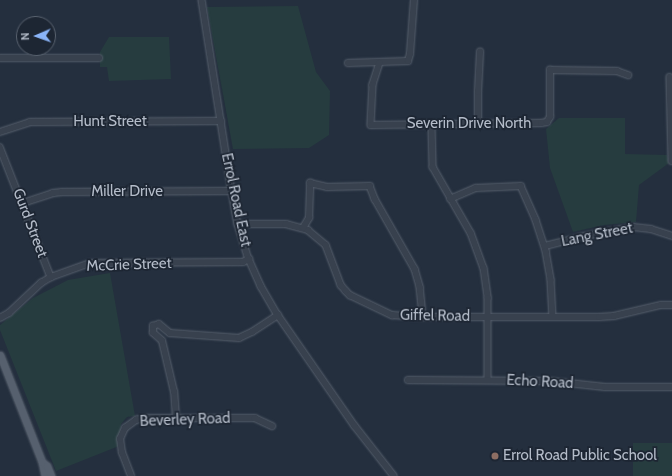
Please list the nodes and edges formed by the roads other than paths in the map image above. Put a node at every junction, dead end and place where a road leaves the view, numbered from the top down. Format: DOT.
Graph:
graph roads {
  1 [pos="202,0"];
  2 [pos="414,0"];
  3 [pos="480,52"];
  4 [pos="0,58"];
  5 [pos="99,58"];
  6 [pos="348,63"];
  7 [pos="380,64"];
  8 [pos="628,75"];
  9 [pos="670,77"];
  10 [pos="221,121"];
  11 [pos="432,124"];
  12 [pos="478,124"];
  13 [pos="0,132"];
  14 [pos="0,147"];
  15 [pos="672,161"];
  16 [pos="232,192"];
  17 [pos="450,198"];
  18 [pos="23,204"];
  19 [pos="238,224"];
  20 [pos="303,228"];
  21 [pos="672,236"];
  22 [pos="545,246"];
  23 [pos="249,259"];
  24 [pos="51,277"];
  25 [pos="672,305"];
  26 [pos="278,315"];
  27 [pos="423,317"];
  28 [pos="488,317"];
  29 [pos="553,317"];
  30 [pos="0,318"];
  31 [pos="0,355"];
  32 [pos="408,380"];
  33 [pos="488,380"];
  34 [pos="672,387"];
  35 [pos="176,418"];
  36 [pos="272,426"];
  37 [pos="42,462"];
  38 [pos="45,476"];
  39 [pos="51,476"];
  40 [pos="131,476"];
  41 [pos="394,476"];
  1 -- 10 [label="street, Errol Road East"];
  2 -- 7 [label="street"];
  3 -- 12 [label="street"];
  4 -- 5 [label="street"];
  6 -- 7 [label="street"];
  7 -- 11 [label="street, Severin Drive North"];
  8 -- 12 [label="street, Severin Drive North"];
  9 -- 15 [label="street"];
  10 -- 13 [label="street, Hunt Street"];
  10 -- 16 [label="street, Errol Road East"];
  11 -- 12 [label="street, Severin Drive North"];
  11 -- 17 [label="street"];
  14 -- 18 [label="street, Gurd Street"];
  16 -- 18 [label="street, Miller Drive"];
  16 -- 19 [label="street, Errol Road East"];
  17 -- 22 [label="street"];
  17 -- 28 [label="street"];
  18 -- 24 [label="street, Gurd Street"];
  19 -- 20 [label="street, Giffel Road"];
  19 -- 23 [label="street, Errol Road East"];
  20 -- 27 [label="street, Giffel Road"];
  20 -- 27 [label="street"];
  21 -- 22 [label="street, Lang Street"];
  22 -- 29 [label="street"];
  23 -- 24 [label="street, McCrie Street"];
  23 -- 26 [label="street, Errol Road East"];
  24 -- 30 [label="street, McCrie Street"];
  25 -- 29 [label="street, Giffel Road"];
  26 -- 35 [label="street"];
  26 -- 41 [label="street, Errol Road East"];
  27 -- 28 [label="street, Giffel Road"];
  28 -- 29 [label="street, Giffel Road"];
  28 -- 33 [label="street"];
  31 -- 37 [label="main road"];
  32 -- 33 [label="street, Echo Road"];
  33 -- 34 [label="street, Echo Road"];
  35 -- 36 [label="street, Beverley Road"];
  35 -- 40 [label="street, Beverley Road"];
  37 -- 38 [label="main road"];
  37 -- 39 [label="main road"];
}
